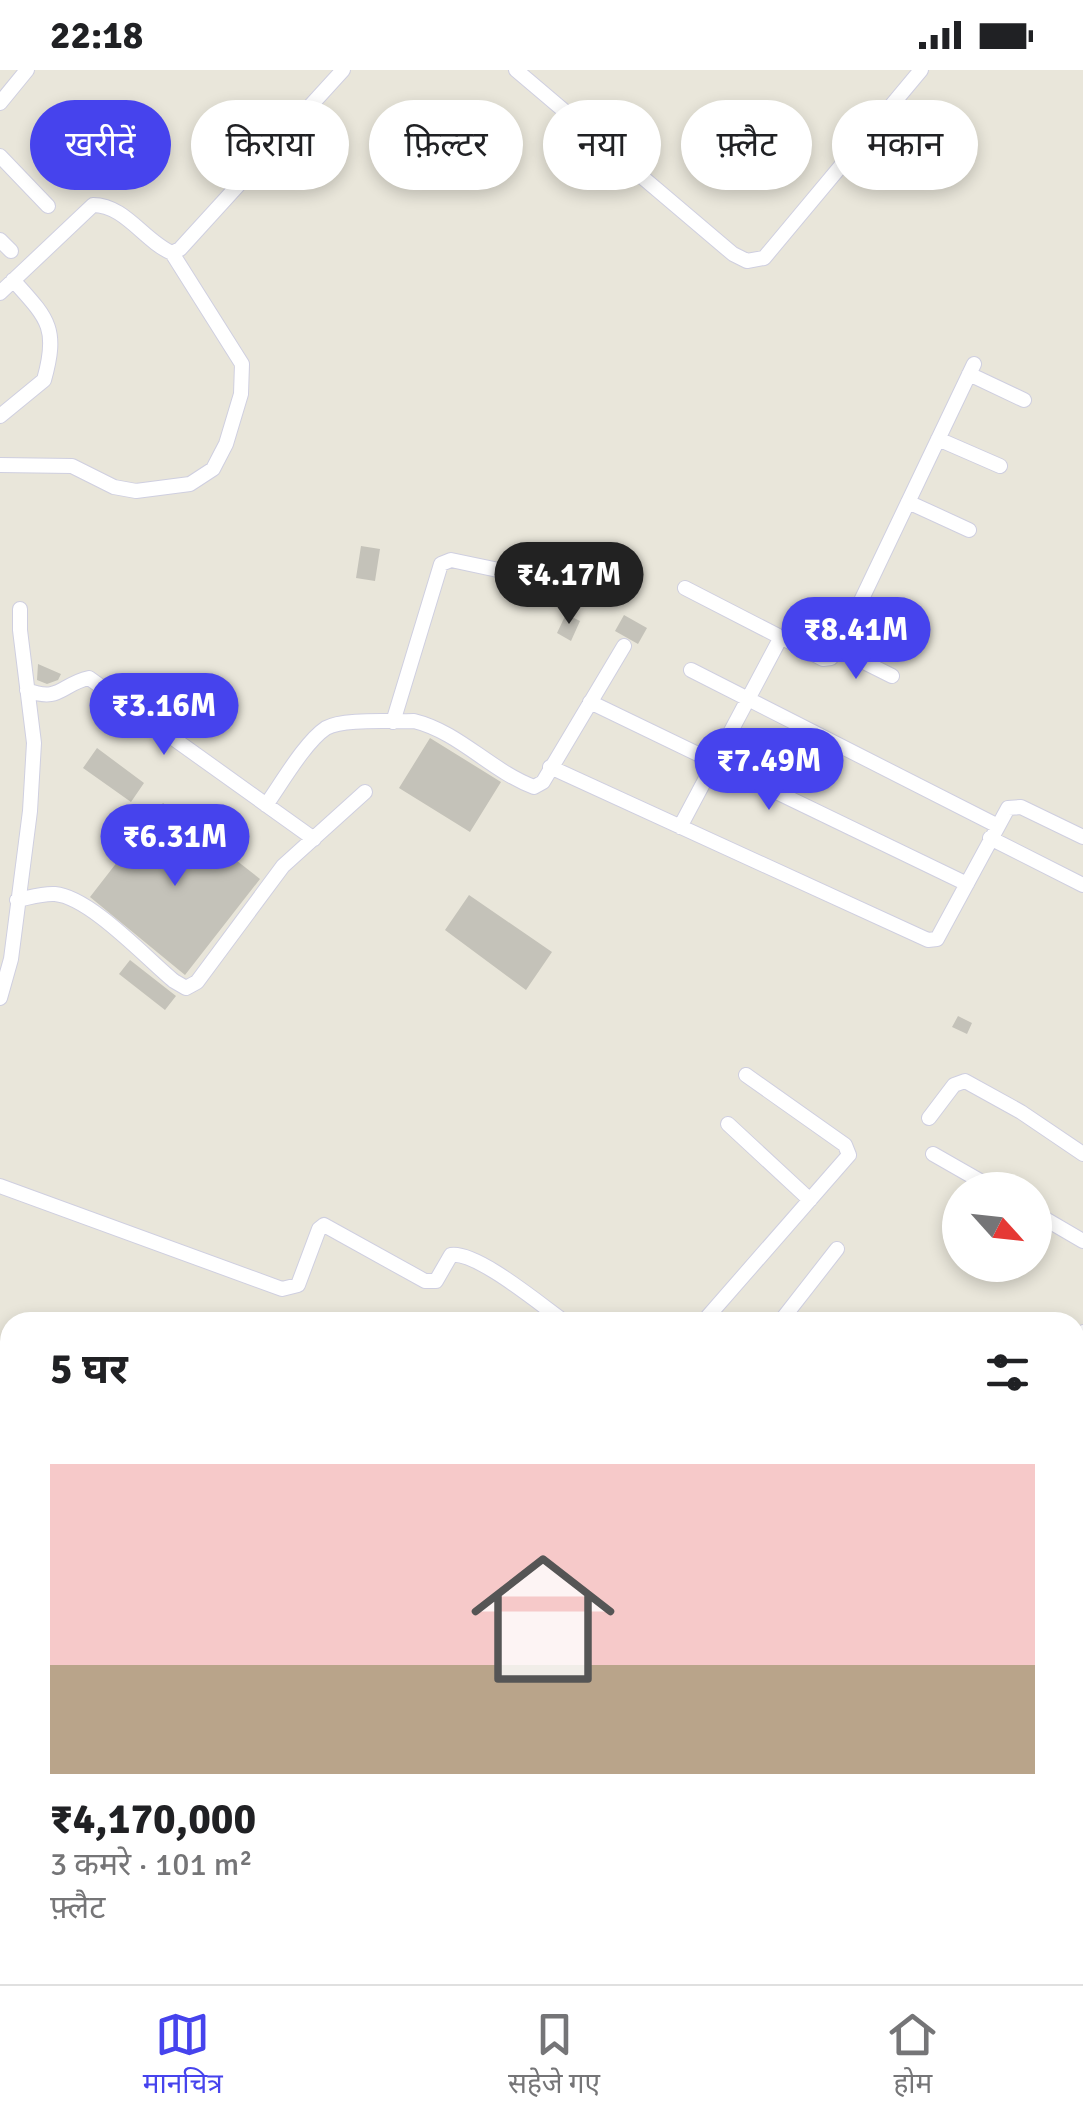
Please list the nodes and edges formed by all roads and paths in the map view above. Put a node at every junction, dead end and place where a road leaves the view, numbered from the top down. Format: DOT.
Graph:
graph roads {
  1 [pos="27,70"];
  2 [pos="343,70"];
  3 [pos="516,70"];
  4 [pos="921,70"];
  5 [pos="0,103"];
  6 [pos="0,156"];
  7 [pos="48,206"];
  8 [pos="172,253"];
  9 [pos="13,280"];
  10 [pos="0,293"];
  11 [pos="1024,400"];
  12 [pos="0,416"];
  13 [pos="938,439"];
  14 [pos="0,465"];
  15 [pos="1000,466"];
  16 [pos="908,502"];
  17 [pos="969,530"];
  18 [pos="517,574"];
  19 [pos="684,588"];
  20 [pos="20,609"];
  21 [pos="781,637"];
  22 [pos="624,646"];
  23 [pos="838,649"];
  24 [pos="691,670"];
  25 [pos="892,676"];
  26 [pos="27,690"];
  27 [pos="749,700"];
  28 [pos="590,702"];
  29 [pos="394,722"];
  30 [pos="716,763"];
  31 [pos="550,767"];
  32 [pos="365,792"];
  33 [pos="266,804"];
  34 [pos="680,827"];
  35 [pos="993,832"];
  36 [pos="1083,837"];
  37 [pos="314,838"];
  38 [pos="967,884"];
  39 [pos="1083,885"];
  40 [pos="0,895"];
  41 [pos="17,897"];
  42 [pos="0,998"];
  43 [pos="746,1075"];
  44 [pos="929,1118"];
  45 [pos="728,1124"];
  46 [pos="933,1154"];
  47 [pos="1083,1154"];
  48 [pos="964,1172"];
  49 [pos="0,1186"];
  50 [pos="810,1200"];
  51 [pos="1052,1223"];
  52 [pos="1083,1241"];
  53 [pos="838,1249"];
  54 [pos="551,1312"];
  55 [pos="712,1312"];
  56 [pos="788,1312"];
  1 -- 5 [label="street"];
  2 -- 8 [label="street"];
  3 -- 4 [label="street"];
  6 -- 7 [label="street"];
  8 -- 9 [label="street"];
  8 -- 14 [label="street"];
  9 -- 10 [label="street"];
  9 -- 12 [label="street"];
  11 -- 13 [label="street"];
  13 -- 15 [label="street"];
  13 -- 16 [label="street"];
  16 -- 17 [label="street"];
  16 -- 23 [label="street"];
  18 -- 29 [label="street"];
  19 -- 21 [label="street"];
  20 -- 26 [label="street"];
  21 -- 23 [label="street"];
  21 -- 27 [label="street"];
  22 -- 28 [label="street"];
  23 -- 25 [label="street"];
  24 -- 27 [label="street"];
  26 -- 33 [label="street"];
  26 -- 41 [label="street"];
  27 -- 30 [label="street"];
  27 -- 35 [label="street"];
  28 -- 30 [label="street"];
  28 -- 31 [label="street"];
  29 -- 31 [label="street"];
  29 -- 33 [label="street"];
  30 -- 34 [label="street"];
  30 -- 38 [label="street"];
  31 -- 34 [label="street"];
  32 -- 37 [label="street"];
  33 -- 37 [label="street"];
  34 -- 38 [label="street"];
  35 -- 36 [label="street"];
  35 -- 38 [label="street"];
  35 -- 39 [label="street"];
  37 -- 41 [label="street"];
  40 -- 41 [label="street"];
  41 -- 42 [label="street"];
  43 -- 50 [label="street"];
  44 -- 47 [label="street"];
  45 -- 50 [label="street"];
  46 -- 48 [label="street"];
  49 -- 54 [label="street"];
  50 -- 55 [label="street"];
  51 -- 52 [label="street"];
  53 -- 56 [label="street"];
}
